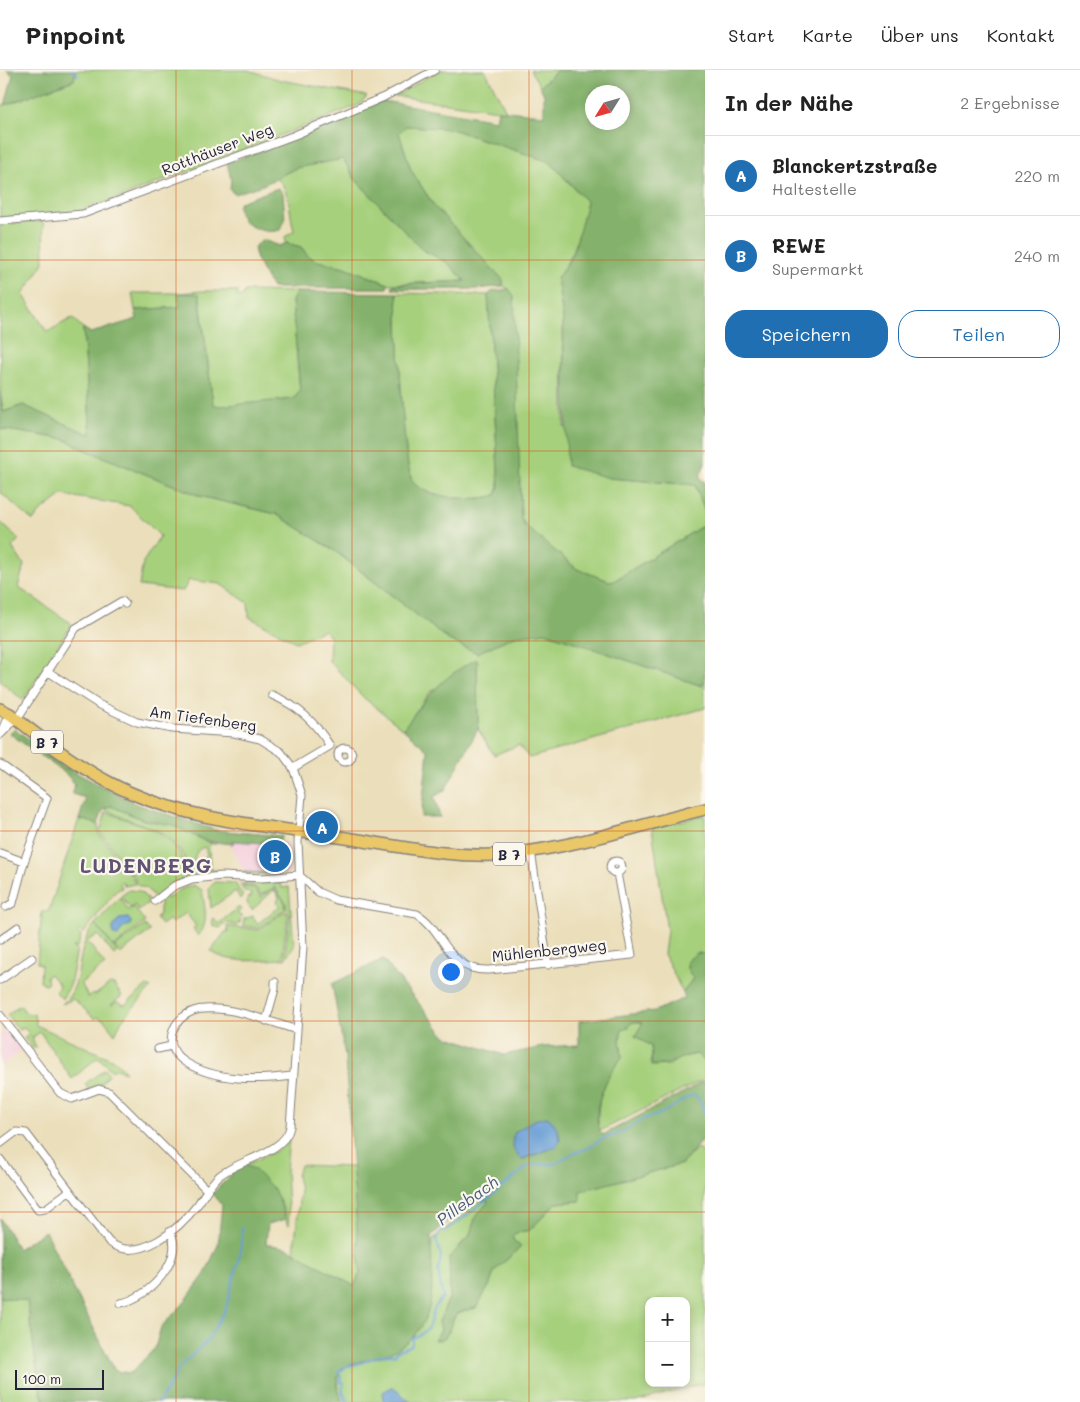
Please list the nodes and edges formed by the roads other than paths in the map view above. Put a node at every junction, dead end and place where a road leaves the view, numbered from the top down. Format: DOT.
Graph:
graph roads {
  1 [pos="435,70"];
  2 [pos="0,221"];
  3 [pos="125,604"];
  4 [pos="48,671"];
  5 [pos="272,695"];
  6 [pos="0,701"];
  7 [pos="10,715"];
  8 [pos="0,734"];
  9 [pos="330,746"];
  10 [pos="340,751"];
  11 [pos="0,764"];
  12 [pos="293,768"];
  13 [pos="705,809"];
  14 [pos="298,831"];
  15 [pos="531,851"];
  16 [pos="0,853"];
  17 [pos="24,862"];
  18 [pos="618,873"];
  19 [pos="299,875"];
  20 [pos="155,901"];
  21 [pos="6,907"];
  22 [pos="18,927"];
  23 [pos="0,940"];
  24 [pos="32,958"];
  25 [pos="548,965"];
  26 [pos="0,980"];
  27 [pos="275,982"];
  28 [pos="0,1015"];
  29 [pos="266,1021"];
  30 [pos="297,1030"];
  31 [pos="171,1046"];
  32 [pos="158,1049"];
  33 [pos="293,1076"];
  34 [pos="0,1144"];
  35 [pos="0,1159"];
  36 [pos="207,1190"];
  37 [pos="69,1191"];
  38 [pos="170,1231"];
  39 [pos="120,1303"];
  1 -- 2 [label="street, Rotthäuser Weg"];
  3 -- 4 [label="street"];
  4 -- 7 [label="street"];
  4 -- 12 [label="street, Am Tiefenberg"];
  5 -- 9 [label="street"];
  6 -- 7 [label="main road, B 7"];
  7 -- 8 [label="street"];
  7 -- 14 [label="main road, B 7"];
  9 -- 10 [label="street"];
  9 -- 12 [label="street"];
  11 -- 17 [label="street"];
  12 -- 14 [label="street, Am Tiefenberg"];
  13 -- 15 [label="main road, B 7"];
  14 -- 15 [label="main road, B 7"];
  14 -- 19 [label="street, Am Tiefenberg"];
  15 -- 25 [label="street"];
  16 -- 17 [label="street"];
  17 -- 21 [label="street"];
  18 -- 25 [label="street, Mühlenbergweg"];
  19 -- 20 [label="street"];
  19 -- 25 [label="street, Mühlenbergweg"];
  19 -- 30 [label="street, Am Tiefenberg"];
  22 -- 23 [label="street"];
  24 -- 26 [label="street"];
  27 -- 29 [label="street"];
  28 -- 36 [label="street"];
  29 -- 30 [label="street"];
  29 -- 31 [label="street"];
  30 -- 33 [label="street, Am Tiefenberg"];
  31 -- 32 [label="street"];
  31 -- 33 [label="street"];
  33 -- 36 [label="street, Am Tiefenberg"];
  34 -- 37 [label="street"];
  35 -- 37 [label="street"];
  36 -- 38 [label="street"];
  37 -- 38 [label="street"];
  38 -- 39 [label="street"];
}
